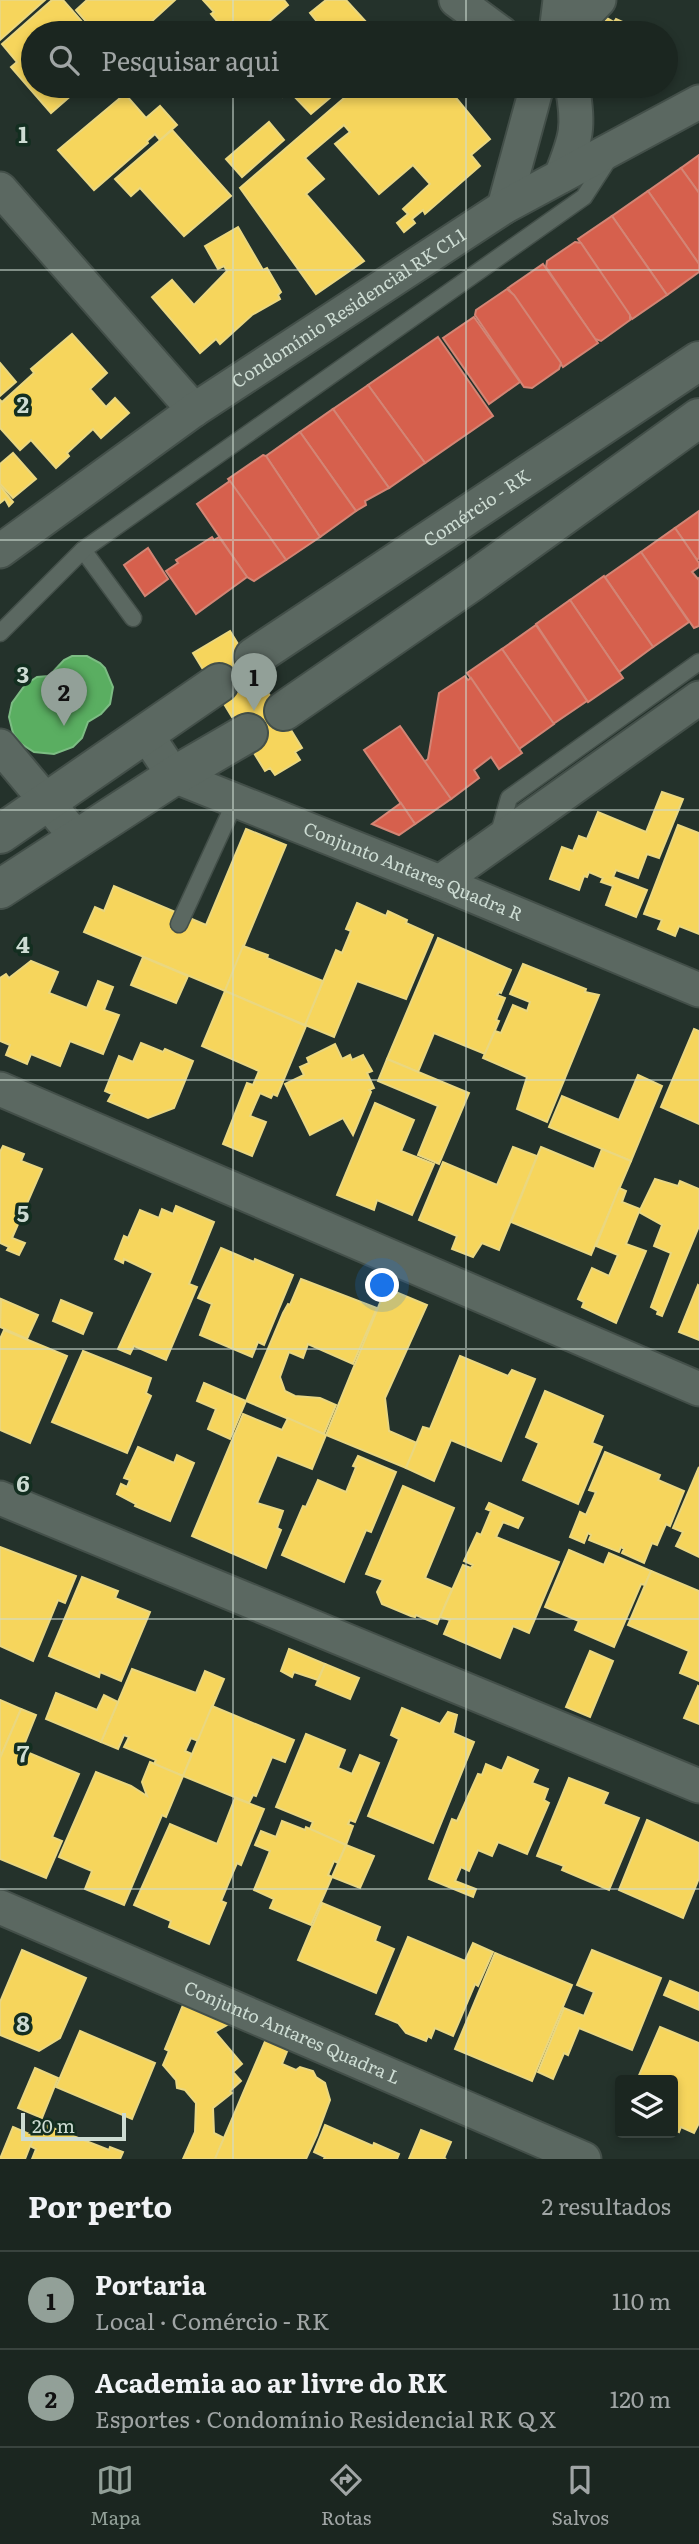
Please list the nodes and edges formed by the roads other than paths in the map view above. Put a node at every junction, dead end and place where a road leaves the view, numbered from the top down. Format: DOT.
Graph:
graph roads {
  1 [pos="456,0"];
  2 [pos="561,0"];
  3 [pos="599,0"];
  4 [pos="485,21"];
  5 [pos="558,21"];
  6 [pos="579,21"];
  7 [pos="534,98"];
  8 [pos="574,98"];
  9 [pos="699,102"];
  10 [pos="616,147"];
  11 [pos="561,176"];
  12 [pos="0,189"];
  13 [pos="504,207"];
  14 [pos="699,360"];
  15 [pos="194,410"];
  16 [pos="699,418"];
  17 [pos="439,535"];
  18 [pos="83,550"];
  19 [pos="0,551"];
  20 [pos="391,566"];
  21 [pos="471,582"];
  22 [pos="421,615"];
  23 [pos="133,618"];
  24 [pos="0,632"];
  25 [pos="254,657"];
  26 [pos="699,662"];
  27 [pos="219,683"];
  28 [pos="699,698"];
  29 [pos="284,711"];
  30 [pos="248,733"];
  31 [pos="146,734"];
  32 [pos="0,746"];
  33 [pos="174,776"];
  34 [pos="236,800"];
  35 [pos="47,801"];
  36 [pos="0,834"];
  37 [pos="77,838"];
  38 [pos="496,842"];
  39 [pos="440,882"];
  40 [pos="0,889"];
  41 [pos="179,925"];
  42 [pos="699,990"];
  43 [pos="0,1089"];
  44 [pos="699,1389"];
  45 [pos="0,1498"];
  46 [pos="699,1786"];
  47 [pos="0,1907"];
  48 [pos="584,2159"];
  1 -- 4 [label="street"];
  2 -- 5 [label="street"];
  3 -- 6 [label="street"];
  7 -- 13 [label="street"];
  8 -- 11 [label="street"];
  9 -- 10 [label="street, Condomínio Residencial RK CL1"];
  10 -- 11 [label="street, Condomínio Residencial RK CL1"];
  10 -- 18 [label="lane"];
  11 -- 13 [label="street, Condomínio Residencial RK CL1"];
  12 -- 15 [label="street"];
  13 -- 15 [label="street, Condomínio Residencial RK CL1"];
  14 -- 17 [label="street, Comércio - RK"];
  15 -- 19 [label="street, Condomínio Residencial RK CL1"];
  16 -- 21 [label="street"];
  17 -- 20 [label="street, Comércio - RK"];
  17 -- 21 [label="street"];
  18 -- 23 [label="lane"];
  18 -- 24 [label="lane"];
  20 -- 22 [label="street"];
  20 -- 25 [label="street, Comércio - RK"];
  21 -- 22 [label="street"];
  22 -- 29 [label="street"];
  26 -- 38 [label="lane"];
  27 -- 31 [label="street"];
  28 -- 38 [label="street"];
  30 -- 33 [label="street"];
  31 -- 33 [label="street"];
  31 -- 35 [label="street"];
  32 -- 35 [label="street"];
  33 -- 34 [label="street, Conjunto Antares Quadra R"];
  33 -- 37 [label="street"];
  34 -- 39 [label="street, Conjunto Antares Quadra R"];
  34 -- 41 [label="lane"];
  35 -- 36 [label="street"];
  35 -- 37 [label="street"];
  37 -- 40 [label="street"];
  38 -- 39 [label="street"];
  39 -- 42 [label="street, Conjunto Antares Quadra R"];
  43 -- 44 [label="street"];
  45 -- 46 [label="street"];
  47 -- 48 [label="street, Conjunto Antares Quadra L"];
}
